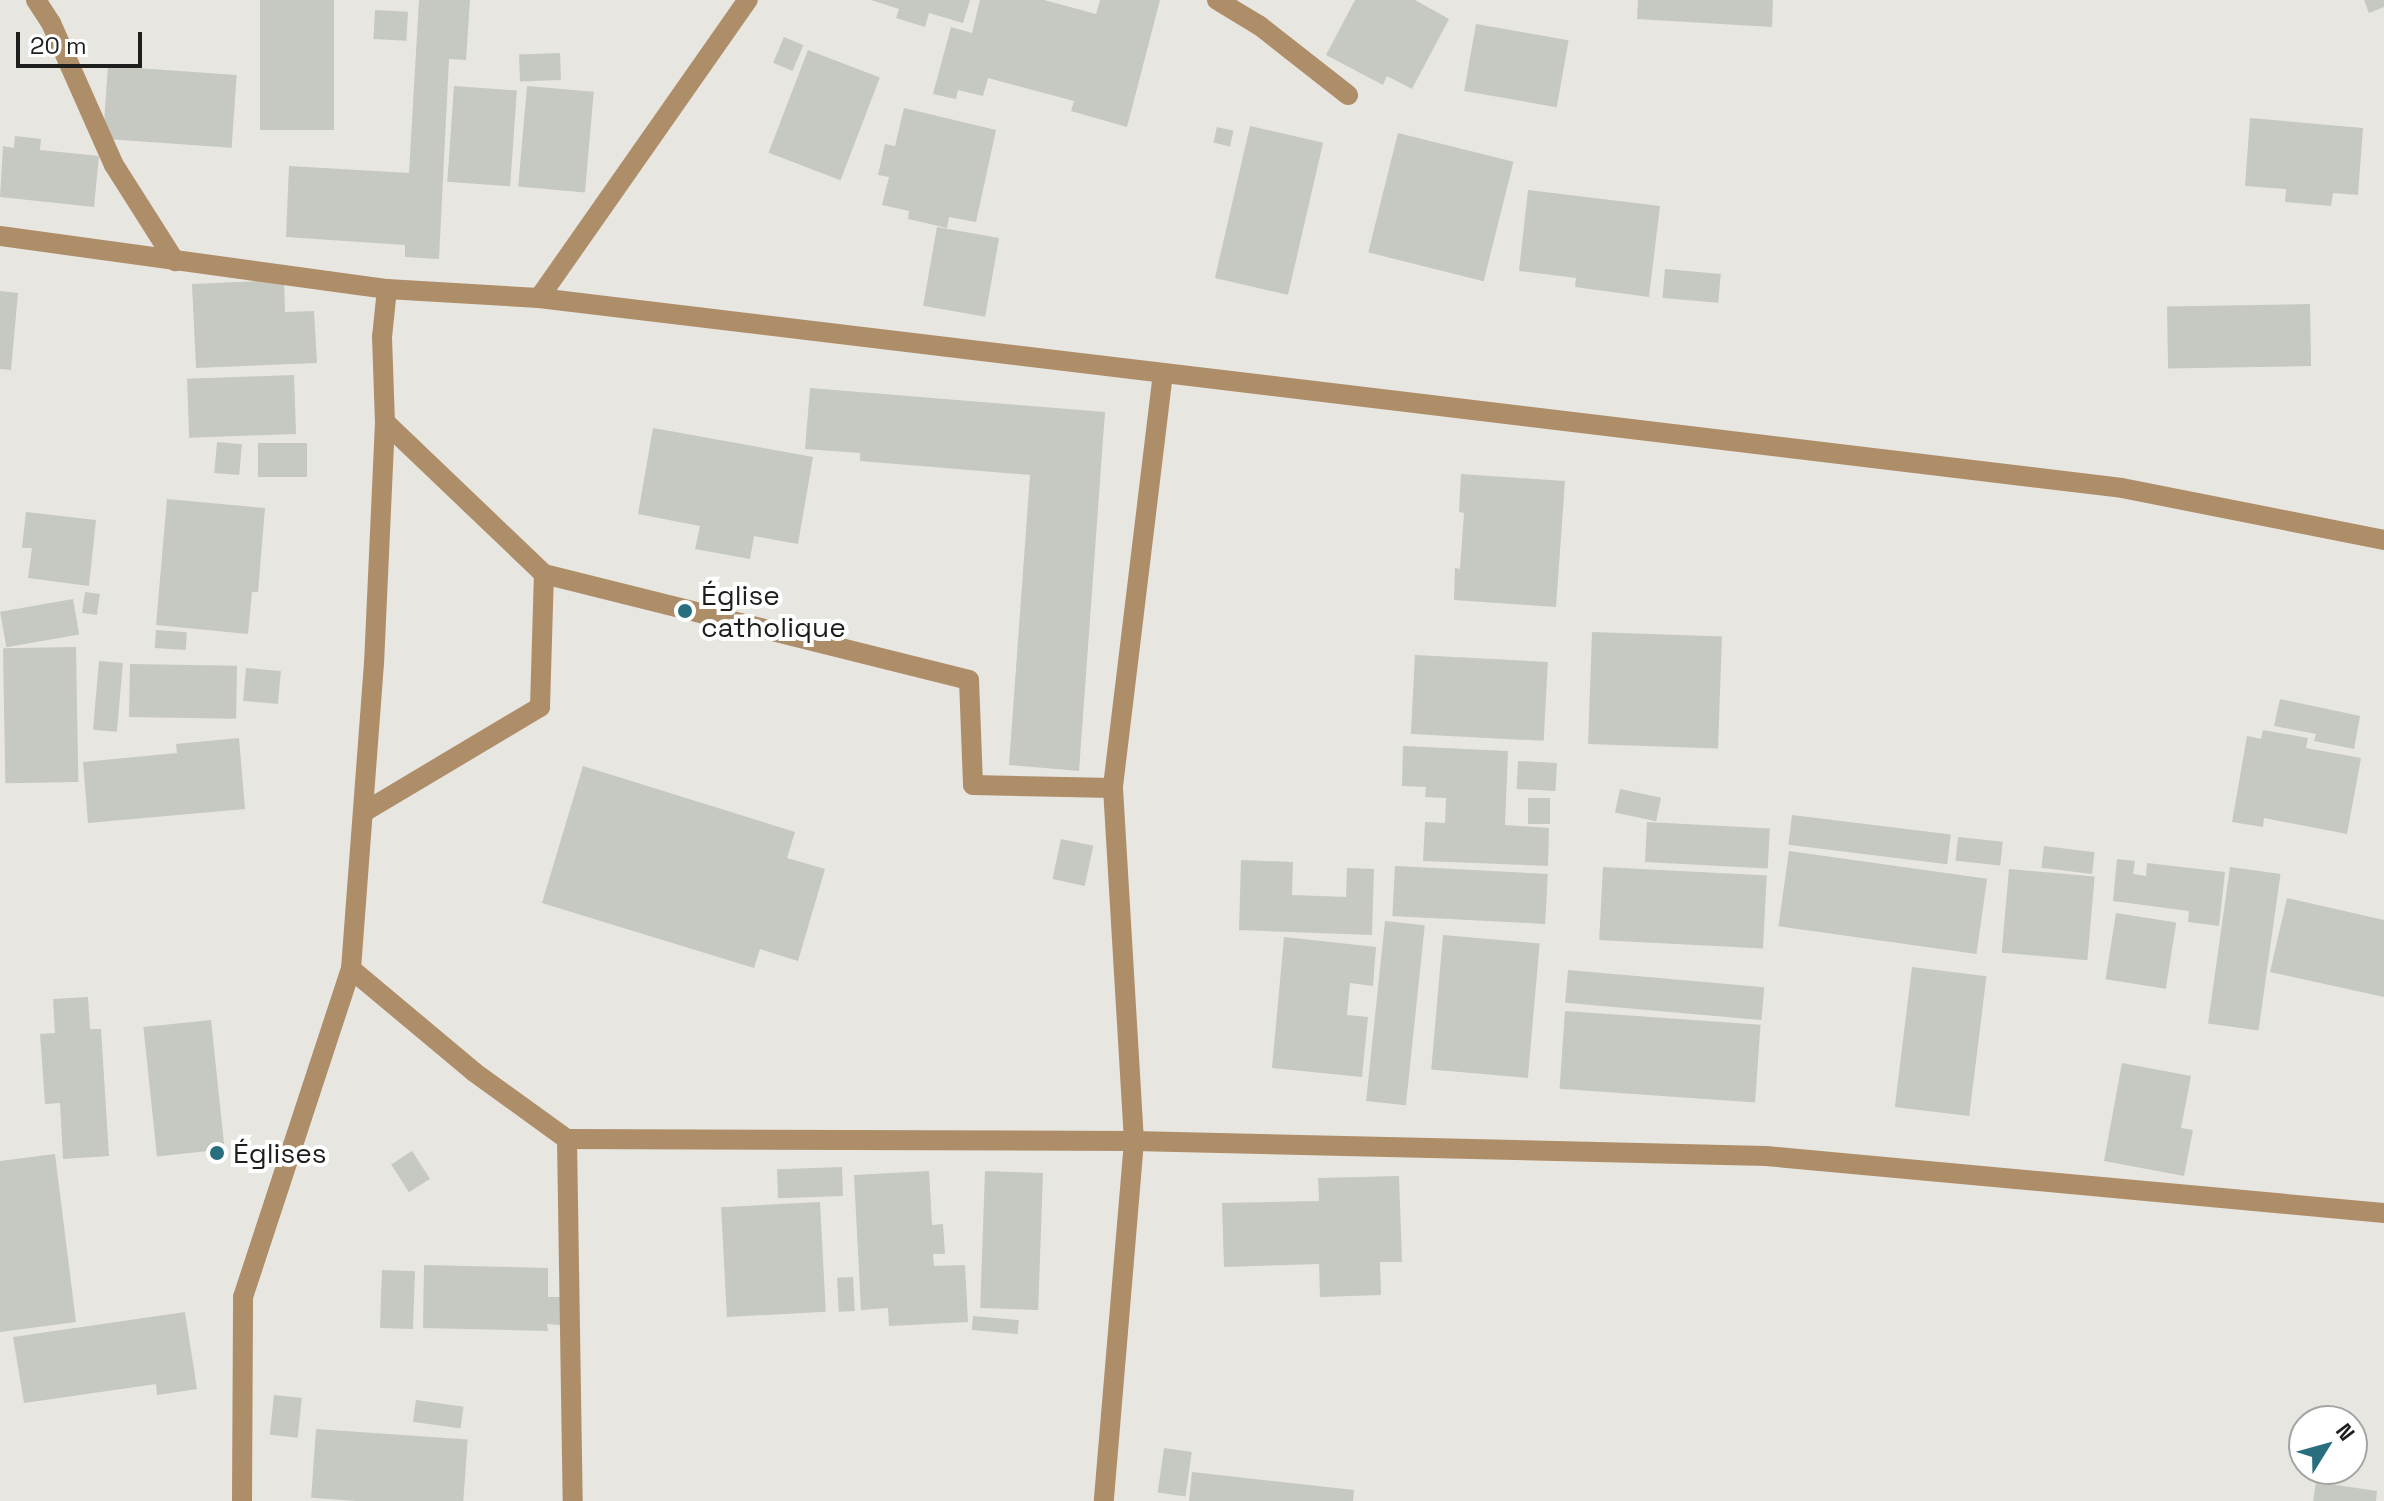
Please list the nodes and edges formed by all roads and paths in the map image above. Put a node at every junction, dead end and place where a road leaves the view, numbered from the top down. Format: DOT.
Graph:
graph roads {
  1 [pos="36,0"];
  2 [pos="46,0"];
  3 [pos="748,0"];
  4 [pos="1217,0"];
  5 [pos="51,23"];
  6 [pos="1348,95"];
  7 [pos="0,236"];
  8 [pos="175,261"];
  9 [pos="387,289"];
  10 [pos="539,298"];
  11 [pos="1163,373"];
  12 [pos="385,422"];
  13 [pos="2384,540"];
  14 [pos="544,574"];
  15 [pos="1113,788"];
  16 [pos="364,812"];
  17 [pos="351,969"];
  18 [pos="567,1139"];
  19 [pos="1134,1141"];
  20 [pos="2384,1213"];
  21 [pos="242,1501"];
  22 [pos="573,1501"];
  23 [pos="1104,1501"];
  1 -- 5 [label="street"];
  2 -- 5 [label="street"];
  3 -- 10 [label="street"];
  4 -- 6 [label="street"];
  5 -- 8 [label="street"];
  7 -- 8 [label="street"];
  8 -- 9 [label="street"];
  9 -- 10 [label="street"];
  9 -- 12 [label="street"];
  10 -- 11 [label="street"];
  11 -- 13 [label="street"];
  11 -- 15 [label="street"];
  12 -- 14 [label="street"];
  12 -- 16 [label="street"];
  14 -- 15 [label="street"];
  14 -- 16 [label="street"];
  15 -- 19 [label="street"];
  16 -- 17 [label="street"];
  17 -- 18 [label="street"];
  17 -- 21 [label="street"];
  18 -- 19 [label="street"];
  18 -- 22 [label="street"];
  19 -- 20 [label="street"];
  19 -- 23 [label="street"];
}
